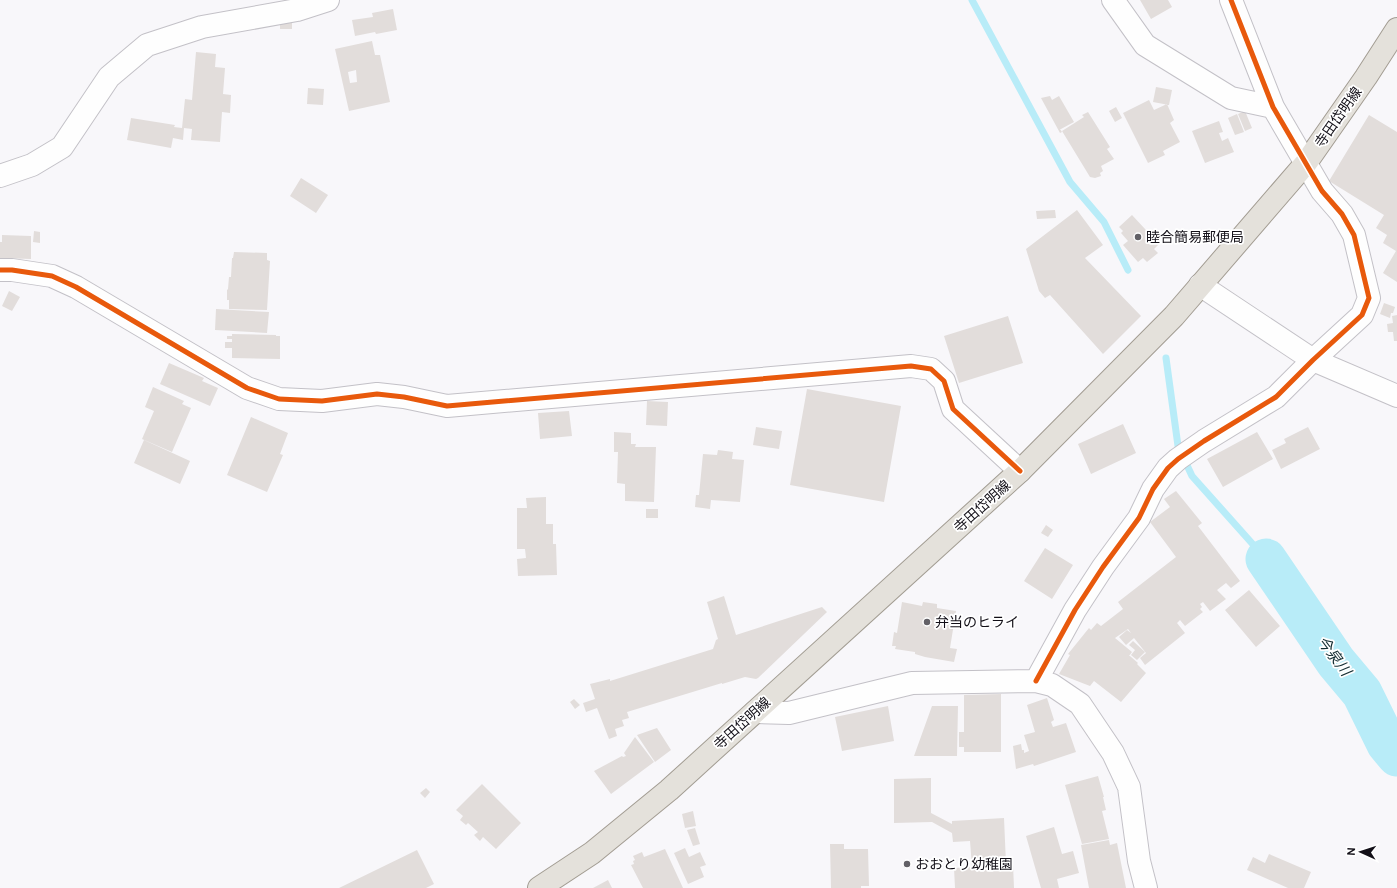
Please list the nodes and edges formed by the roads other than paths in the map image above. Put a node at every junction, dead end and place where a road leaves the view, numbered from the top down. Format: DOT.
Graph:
graph roads {
  1 [pos="328,0"];
  2 [pos="1113,0"];
  3 [pos="1231,0"];
  4 [pos="1397,29"];
  5 [pos="1273,107"];
  6 [pos="1306,163"];
  7 [pos="0,176"];
  8 [pos="0,270"];
  9 [pos="1200,285"];
  10 [pos="1313,360"];
  11 [pos="1397,396"];
  12 [pos="1020,471"];
  13 [pos="1036,681"];
  14 [pos="755,712"];
  15 [pos="539,888"];
  16 [pos="1146,888"];
  1 -- 7 [label="street"];
  2 -- 5 [label="street"];
  3 -- 5 [label="street"];
  4 -- 6 [label="main road, 寺田岱明線"];
  5 -- 6 [label="street"];
  6 -- 9 [label="main road, 寺田岱明線"];
  6 -- 10 [label="street"];
  8 -- 12 [label="street"];
  9 -- 10 [label="street"];
  9 -- 12 [label="main road, 寺田岱明線"];
  10 -- 11 [label="street"];
  10 -- 13 [label="street"];
  12 -- 14 [label="main road, 寺田岱明線"];
  13 -- 14 [label="street"];
  13 -- 16 [label="street"];
  14 -- 15 [label="main road, 寺田岱明線"];
}
